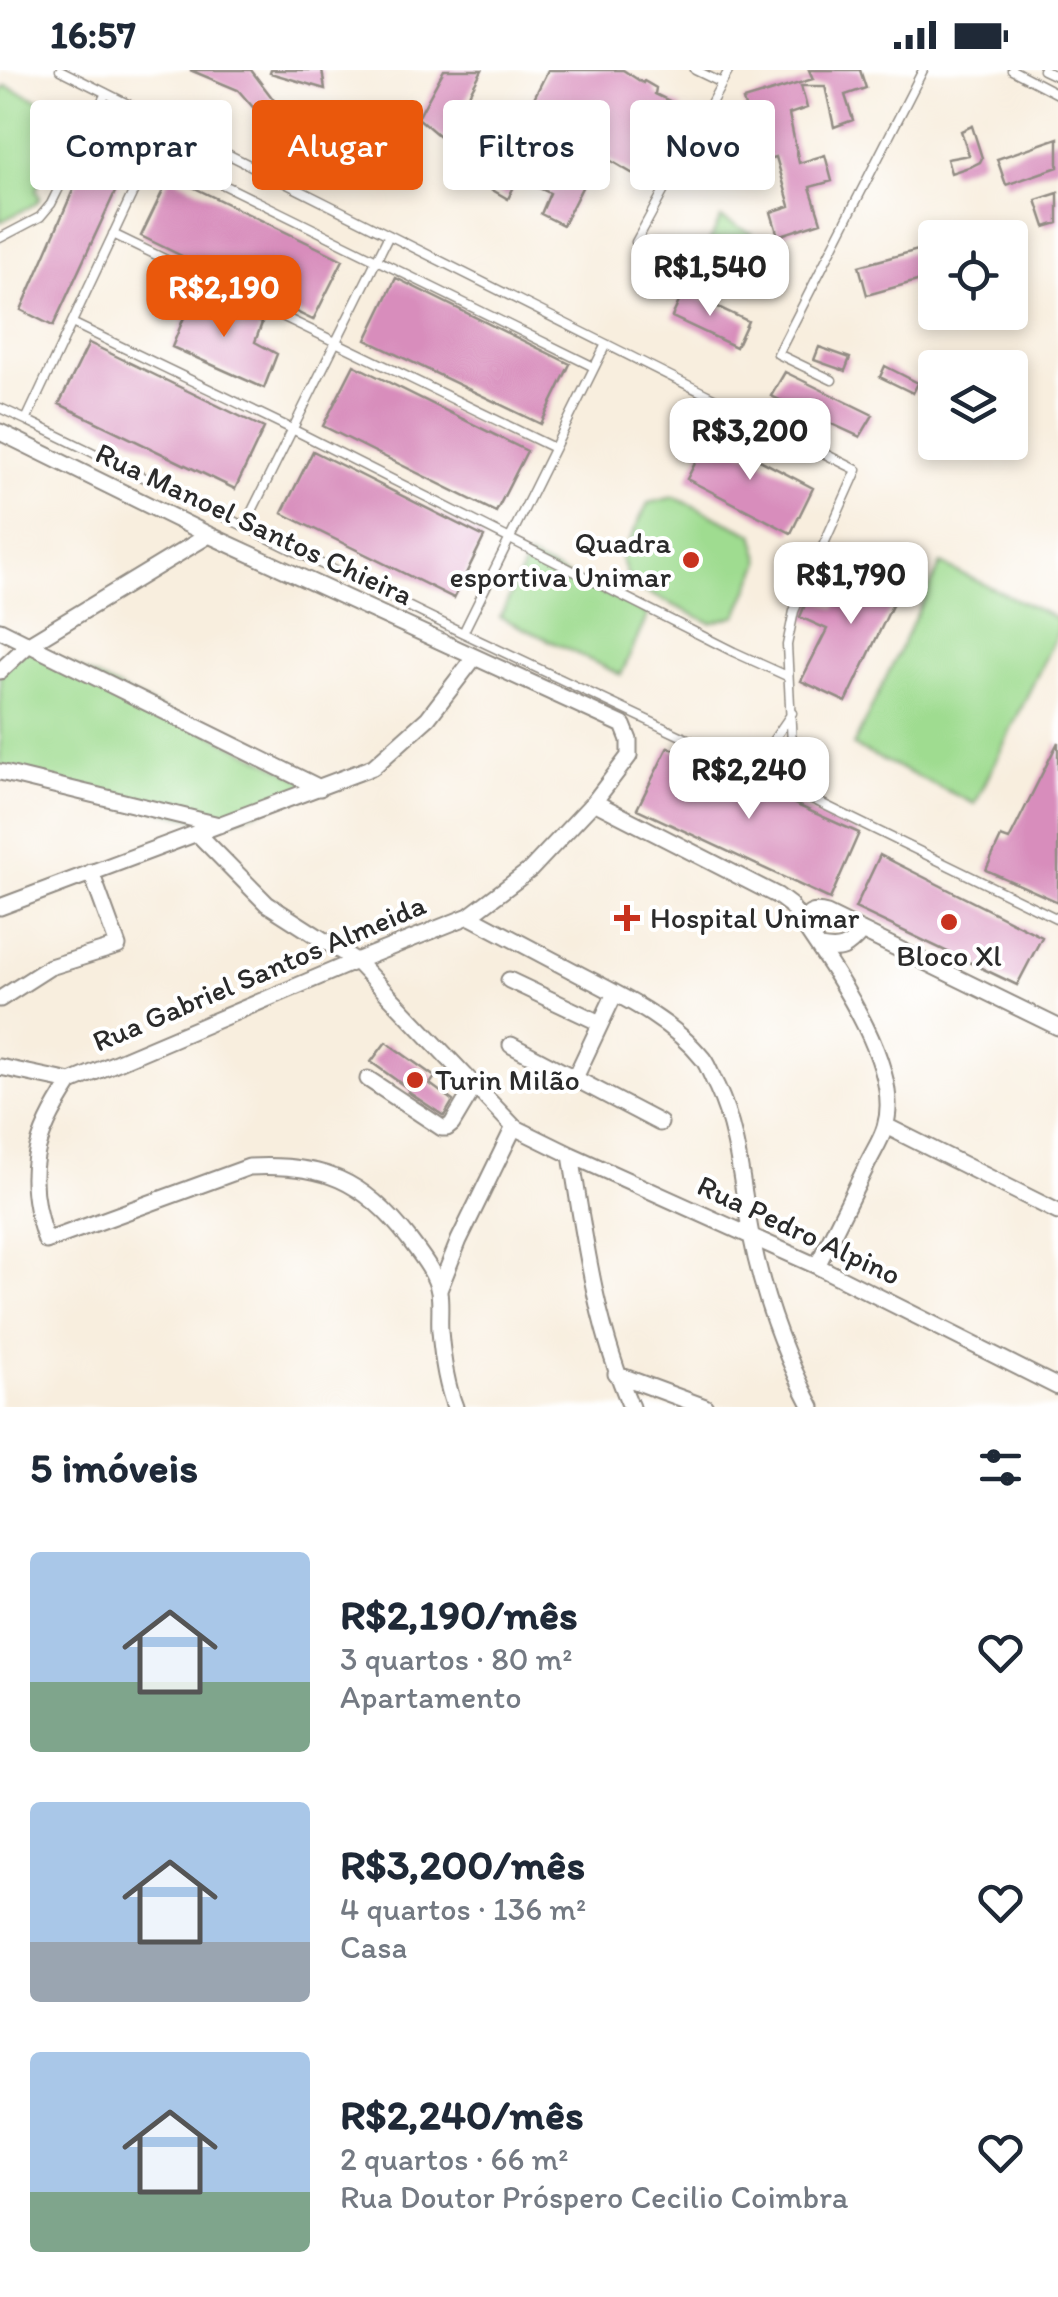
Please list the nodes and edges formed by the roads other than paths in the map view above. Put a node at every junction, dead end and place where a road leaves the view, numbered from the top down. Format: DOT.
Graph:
graph roads {
  1 [pos="60,70"];
  2 [pos="694,70"];
  3 [pos="729,70"];
  4 [pos="924,70"];
  5 [pos="1012,70"];
  6 [pos="1044,70"];
  7 [pos="1058,77"];
  8 [pos="722,83"];
  9 [pos="106,92"];
  10 [pos="1058,94"];
  11 [pos="121,100"];
  12 [pos="232,157"];
  13 [pos="232,189"];
  14 [pos="134,190"];
  15 [pos="114,234"];
  16 [pos="389,236"];
  17 [pos="0,238"];
  18 [pos="636,242"];
  19 [pos="375,260"];
  20 [pos="72,323"];
  21 [pos="336,341"];
  22 [pos="606,344"];
  23 [pos="594,367"];
  24 [pos="832,380"];
  25 [pos="0,408"];
  26 [pos="26,420"];
  27 [pos="292,429"];
  28 [pos="0,432"];
  29 [pos="554,448"];
  30 [pos="245,525"];
  31 [pos="209,536"];
  32 [pos="510,538"];
  33 [pos="0,630"];
  34 [pos="463,633"];
  35 [pos="30,644"];
  36 [pos="474,658"];
  37 [pos="0,671"];
  38 [pos="787,676"];
  39 [pos="792,713"];
  40 [pos="769,751"];
  41 [pos="790,754"];
  42 [pos="823,756"];
  43 [pos="753,770"];
  44 [pos="0,772"];
  45 [pos="774,782"];
  46 [pos="320,788"];
  47 [pos="594,802"];
  48 [pos="219,825"];
  49 [pos="197,833"];
  50 [pos="91,872"];
  51 [pos="0,907"];
  52 [pos="469,916"];
  53 [pos="1058,919"];
  54 [pos="802,923"];
  55 [pos="862,932"];
  56 [pos="818,948"];
  57 [pos="356,960"];
  58 [pos="509,980"];
  59 [pos="616,994"];
  60 [pos="0,1000"];
  61 [pos="600,1023"];
  62 [pos="1058,1027"];
  63 [pos="511,1045"];
  64 [pos="0,1067"];
  65 [pos="368,1079"];
  66 [pos="574,1080"];
  67 [pos="71,1082"];
  68 [pos="474,1087"];
  69 [pos="660,1123"];
  70 [pos="886,1126"];
  71 [pos="514,1127"];
  72 [pos="571,1155"];
  73 [pos="1058,1212"];
  74 [pos="751,1236"];
  75 [pos="817,1266"];
  76 [pos="439,1290"];
  77 [pos="616,1374"];
  78 [pos="1058,1387"];
  79 [pos="455,1407"];
  80 [pos="631,1407"];
  81 [pos="705,1407"];
  82 [pos="812,1407"];
  1 -- 9 [label="lane"];
  2 -- 8 [label="lane"];
  3 -- 8 [label="lane"];
  4 -- 24 [label="lane"];
  5 -- 10 [label="lane"];
  6 -- 7 [label="lane"];
  8 -- 18 [label="lane"];
  9 -- 11 [label="lane"];
  9 -- 17 [label="lane"];
  12 -- 16 [label="lane"];
  13 -- 19 [label="lane"];
  14 -- 15 [label="lane"];
  15 -- 20 [label="lane"];
  15 -- 21 [label="lane"];
  16 -- 19 [label="lane"];
  16 -- 22 [label="lane"];
  19 -- 21 [label="lane"];
  19 -- 23 [label="lane"];
  20 -- 26 [label="lane"];
  20 -- 27 [label="lane"];
  21 -- 27 [label="lane"];
  21 -- 29 [label="lane"];
  22 -- 23 [label="lane"];
  22 -- 38 [label="lane"];
  23 -- 29 [label="lane"];
  25 -- 26 [label="lane"];
  26 -- 30 [label="lane"];
  27 -- 30 [label="lane"];
  27 -- 32 [label="lane"];
  28 -- 31 [label="street, Rua Manoel Santos Chieira"];
  29 -- 32 [label="lane"];
  30 -- 34 [label="lane"];
  31 -- 35 [label="street"];
  31 -- 36 [label="street, Rua Manoel Santos Chieira"];
  32 -- 34 [label="lane"];
  32 -- 38 [label="lane"];
  33 -- 35 [label="street"];
  34 -- 43 [label="lane"];
  35 -- 37 [label="street"];
  35 -- 46 [label="street"];
  36 -- 46 [label="street"];
  36 -- 47 [label="street, Rua Manoel Santos Chieira"];
  38 -- 39 [label="lane"];
  39 -- 40 [label="lane"];
  39 -- 41 [label="lane"];
  40 -- 41 [label="lane"];
  40 -- 43 [label="lane"];
  41 -- 42 [label="lane"];
  41 -- 45 [label="lane"];
  43 -- 45 [label="lane"];
  44 -- 48 [label="street"];
  45 -- 53 [label="lane"];
  46 -- 48 [label="street"];
  47 -- 52 [label="street, Rua Gabriel Santos Almeida"];
  47 -- 54 [label="street"];
  48 -- 49 [label="street"];
  49 -- 50 [label="street"];
  49 -- 57 [label="street, Rua Pedro Alpino"];
  50 -- 51 [label="street"];
  50 -- 60 [label="street"];
  52 -- 57 [label="street, Rua Gabriel Santos Almeida"];
  52 -- 59 [label="street"];
  54 -- 55 [label="street"];
  54 -- 56 [label="street"];
  55 -- 56 [label="street"];
  55 -- 62 [label="street"];
  56 -- 70 [label="street"];
  57 -- 67 [label="street, Rua Gabriel Santos Almeida"];
  57 -- 68 [label="street, Rua Pedro Alpino"];
  58 -- 61 [label="street"];
  59 -- 61 [label="street"];
  59 -- 74 [label="street"];
  61 -- 66 [label="street"];
  63 -- 66 [label="street"];
  64 -- 67 [label="street"];
  65 -- 68 [label="street"];
  66 -- 69 [label="street"];
  67 -- 76 [label="street, Rua Gabriel Santos Almeida"];
  68 -- 71 [label="street, Rua Pedro Alpino"];
  70 -- 73 [label="street"];
  70 -- 75 [label="street"];
  71 -- 72 [label="street, Rua Pedro Alpino"];
  71 -- 76 [label="street"];
  72 -- 74 [label="street, Rua Pedro Alpino"];
  72 -- 77 [label="street"];
  74 -- 75 [label="street, Rua Pedro Alpino"];
  74 -- 82 [label="street"];
  75 -- 78 [label="street, Rua Pedro Alpino"];
  76 -- 79 [label="street"];
  77 -- 80 [label="street"];
  77 -- 81 [label="street"];
}
